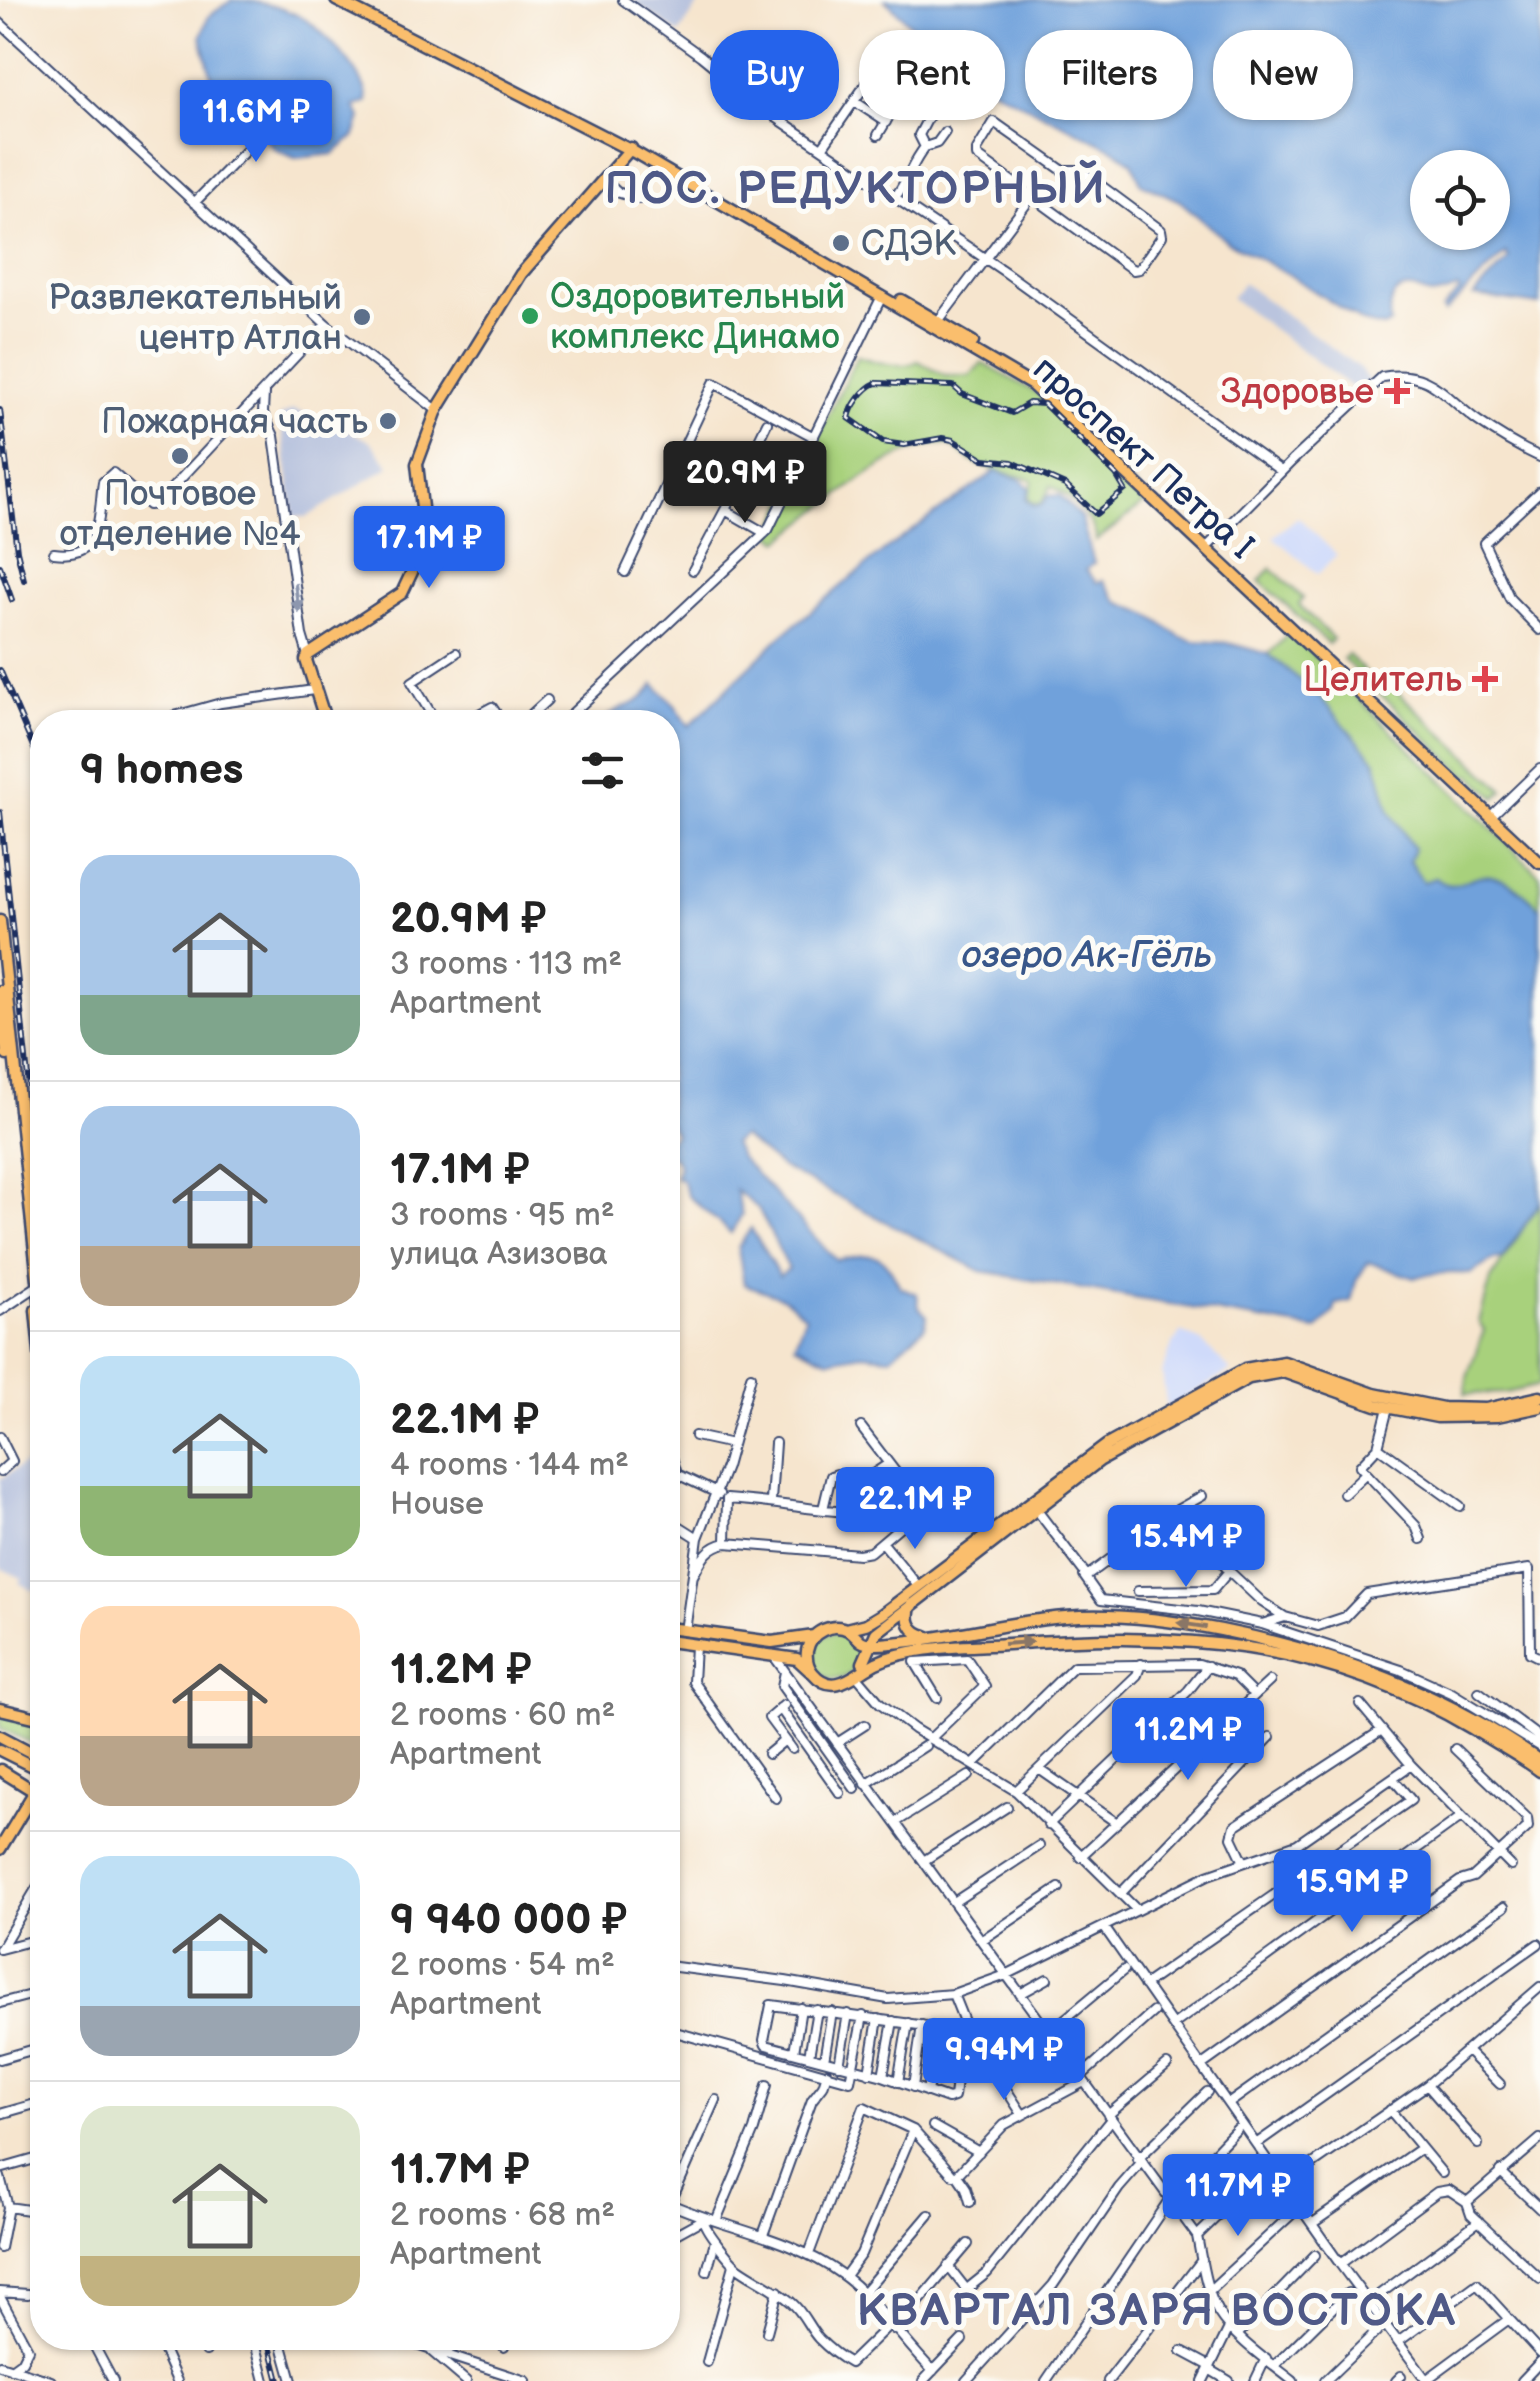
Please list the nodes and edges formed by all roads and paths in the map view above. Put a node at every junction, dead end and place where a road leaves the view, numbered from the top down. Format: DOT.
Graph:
graph roads {
  1 [pos="336,0"];
  2 [pos="346,0"];
  3 [pos="623,0"];
  4 [pos="0,23"];
  5 [pos="854,101"];
  6 [pos="228,106"];
  7 [pos="927,120"];
  8 [pos="886,122"];
  9 [pos="945,132"];
  10 [pos="878,135"];
  11 [pos="925,147"];
  12 [pos="634,148"];
  13 [pos="822,148"];
  14 [pos="605,181"];
  15 [pos="1033,195"];
  16 [pos="896,196"];
  17 [pos="639,199"];
  18 [pos="194,203"];
  19 [pos="983,259"];
  20 [pos="882,296"];
  21 [pos="326,324"];
  22 [pos="936,324"];
  23 [pos="264,393"];
  24 [pos="438,412"];
  25 [pos="768,423"];
  26 [pos="814,437"];
  27 [pos="1540,457"];
  28 [pos="1281,472"];
  29 [pos="1540,491"];
  30 [pos="726,510"];
  31 [pos="765,533"];
  32 [pos="1210,544"];
  33 [pos="54,553"];
  34 [pos="694,570"];
  35 [pos="625,572"];
  36 [pos="1540,630"];
  37 [pos="456,653"];
  38 [pos="308,655"];
  39 [pos="314,690"];
  40 [pos="548,700"];
  41 [pos="196,710"];
  42 [pos="322,710"];
  43 [pos="323,710"];
  44 [pos="429,710"];
  45 [pos="536,710"];
  46 [pos="577,710"];
  47 [pos="1540,769"];
  48 [pos="1494,814"];
  49 [pos="1540,856"];
  50 [pos="1540,864"];
  51 [pos="0,920"];
  52 [pos="0,991"];
  53 [pos="30,1225"];
  54 [pos="30,1237"];
  55 [pos="30,1290"];
  56 [pos="0,1312"];
  57 [pos="751,1376"];
  58 [pos="1316,1377"];
  59 [pos="1540,1397"];
  60 [pos="1388,1408"];
  61 [pos="1540,1408"];
  62 [pos="861,1427"];
  63 [pos="695,1436"];
  64 [pos="0,1437"];
  65 [pos="775,1443"];
  66 [pos="732,1444"];
  67 [pos="1378,1447"];
  68 [pos="888,1464"];
  69 [pos="0,1472"];
  70 [pos="1366,1473"];
  71 [pos="680,1474"];
  72 [pos="717,1492"];
  73 [pos="1344,1494"];
  74 [pos="1202,1496"];
  75 [pos="727,1500"];
  76 [pos="771,1501"];
  77 [pos="1033,1504"];
  78 [pos="1460,1506"];
  79 [pos="823,1508"];
  80 [pos="1177,1510"];
  81 [pos="893,1511"];
  82 [pos="680,1527"];
  83 [pos="698,1538"];
  84 [pos="1421,1539"];
  85 [pos="726,1543"];
  86 [pos="883,1543"];
  87 [pos="1229,1571"];
  88 [pos="1086,1575"];
  89 [pos="693,1576"];
  90 [pos="921,1590"];
  91 [pos="1138,1591"];
  92 [pos="910,1605"];
  93 [pos="1285,1617"];
  94 [pos="1262,1624"];
  95 [pos="846,1629"];
  96 [pos="680,1630"];
  97 [pos="685,1631"];
  98 [pos="815,1636"];
  99 [pos="932,1637"];
  100 [pos="865,1642"];
  101 [pos="680,1643"];
  102 [pos="695,1646"];
  103 [pos="774,1654"];
  104 [pos="1540,1658"];
  105 [pos="1141,1664"];
  106 [pos="1208,1666"];
  107 [pos="786,1672"];
  108 [pos="814,1674"];
  109 [pos="856,1675"];
  110 [pos="1270,1681"];
  111 [pos="1250,1691"];
  112 [pos="1479,1692"];
  113 [pos="937,1698"];
  114 [pos="791,1700"];
  115 [pos="1360,1704"];
  116 [pos="780,1708"];
  117 [pos="0,1709"];
  118 [pos="30,1716"];
  119 [pos="864,1725"];
  120 [pos="1382,1730"];
  121 [pos="0,1736"];
  122 [pos="1270,1738"];
  123 [pos="1540,1738"];
  124 [pos="784,1740"];
  125 [pos="928,1742"];
  126 [pos="837,1744"];
  127 [pos="1540,1746"];
  128 [pos="792,1749"];
  129 [pos="0,1750"];
  130 [pos="1455,1750"];
  131 [pos="30,1752"];
  132 [pos="828,1752"];
  133 [pos="768,1754"];
  134 [pos="1540,1761"];
  135 [pos="974,1764"];
  136 [pos="30,1765"];
  137 [pos="1411,1765"];
  138 [pos="1040,1769"];
  139 [pos="0,1770"];
  140 [pos="1540,1771"];
  141 [pos="969,1776"];
  142 [pos="1393,1778"];
  143 [pos="866,1784"];
  144 [pos="30,1789"];
  145 [pos="855,1790"];
  146 [pos="1016,1791"];
  147 [pos="840,1793"];
  148 [pos="1078,1796"];
  149 [pos="776,1798"];
  150 [pos="30,1806"];
  151 [pos="1007,1807"];
  152 [pos="1461,1817"];
  153 [pos="896,1822"];
  154 [pos="1117,1823"];
  155 [pos="1048,1825"];
  156 [pos="1039,1846"];
  157 [pos="0,1850"];
  158 [pos="1499,1856"];
  159 [pos="1080,1857"];
  160 [pos="924,1860"];
  161 [pos="1244,1860"];
  162 [pos="1512,1866"];
  163 [pos="1060,1888"];
  164 [pos="1121,1893"];
  165 [pos="30,1899"];
  166 [pos="954,1902"];
  167 [pos="1504,1908"];
  168 [pos="1137,1910"];
  169 [pos="1104,1928"];
  170 [pos="982,1940"];
  171 [pos="30,1941"];
  172 [pos="1538,1944"];
  173 [pos="0,1948"];
  174 [pos="680,1967"];
  175 [pos="1124,1970"];
  176 [pos="1006,1975"];
  177 [pos="1047,1979"];
  178 [pos="1144,1985"];
  179 [pos="1539,1990"];
  180 [pos="954,1994"];
  181 [pos="1020,1994"];
  182 [pos="30,1995"];
  183 [pos="863,1995"];
  184 [pos="0,2004"];
  185 [pos="801,2008"];
  186 [pos="817,2010"];
  187 [pos="832,2012"];
  188 [pos="1153,2012"];
  189 [pos="848,2014"];
  190 [pos="861,2016"];
  191 [pos="878,2018"];
  192 [pos="893,2021"];
  193 [pos="908,2023"];
  194 [pos="922,2025"];
  195 [pos="1173,2025"];
  196 [pos="938,2027"];
  197 [pos="680,2033"];
  198 [pos="1048,2033"];
  199 [pos="30,2051"];
  200 [pos="1468,2051"];
  201 [pos="794,2052"];
  202 [pos="809,2056"];
  203 [pos="0,2059"];
  204 [pos="824,2060"];
  205 [pos="839,2065"];
  206 [pos="1167,2065"];
  207 [pos="1202,2066"];
  208 [pos="854,2070"];
  209 [pos="827,2073"];
  210 [pos="869,2073"];
  211 [pos="883,2076"];
  212 [pos="1082,2080"];
  213 [pos="898,2082"];
  214 [pos="768,2084"];
  215 [pos="1427,2084"];
  216 [pos="1500,2084"];
  217 [pos="913,2087"];
  218 [pos="927,2092"];
  219 [pos="1208,2092"];
  220 [pos="716,2100"];
  221 [pos="1228,2104"];
  222 [pos="30,2105"];
  223 [pos="1390,2110"];
  224 [pos="0,2114"];
  225 [pos="1022,2114"];
  226 [pos="1109,2117"];
  227 [pos="933,2126"];
  228 [pos="913,2130"];
  229 [pos="1237,2130"];
  230 [pos="1540,2139"];
  231 [pos="1256,2144"];
  232 [pos="1478,2144"];
  233 [pos="1420,2148"];
  234 [pos="979,2152"];
  235 [pos="1140,2161"];
  236 [pos="30,2162"];
  237 [pos="1500,2170"];
  238 [pos="0,2173"];
  239 [pos="1442,2173"];
  240 [pos="1261,2174"];
  241 [pos="957,2175"];
  242 [pos="680,2178"];
  243 [pos="1284,2184"];
  244 [pos="1170,2200"];
  245 [pos="970,2202"];
  246 [pos="1467,2202"];
  247 [pos="8,2207"];
  248 [pos="680,2209"];
  249 [pos="1540,2209"];
  250 [pos="30,2210"];
  251 [pos="1292,2214"];
  252 [pos="929,2216"];
  253 [pos="703,2219"];
  254 [pos="1479,2221"];
  255 [pos="716,2222"];
  256 [pos="1313,2223"];
  257 [pos="680,2232"];
  258 [pos="763,2234"];
  259 [pos="2,2236"];
  260 [pos="1197,2236"];
  261 [pos="716,2241"];
  262 [pos="968,2244"];
  263 [pos="0,2248"];
  264 [pos="809,2254"];
  265 [pos="1314,2255"];
  266 [pos="1202,2260"];
  267 [pos="1340,2264"];
  268 [pos="734,2265"];
  269 [pos="948,2266"];
  270 [pos="708,2272"];
  271 [pos="845,2276"];
  272 [pos="1540,2279"];
  273 [pos="967,2289"];
  274 [pos="778,2291"];
  275 [pos="1209,2291"];
  276 [pos="1348,2293"];
  277 [pos="0,2294"];
  278 [pos="28,2294"];
  279 [pos="862,2294"];
  280 [pos="977,2302"];
  281 [pos="1369,2302"];
  282 [pos="1509,2318"];
  283 [pos="1230,2326"];
  284 [pos="892,2327"];
  285 [pos="1377,2331"];
  286 [pos="767,2332"];
  287 [pos="1238,2334"];
  288 [pos="962,2340"];
  289 [pos="1398,2342"];
  290 [pos="96,2350"];
  291 [pos="163,2350"];
  292 [pos="257,2350"];
  293 [pos="283,2350"];
  294 [pos="430,2350"];
  295 [pos="449,2350"];
  296 [pos="1182,2351"];
  297 [pos="446,2352"];
  298 [pos="1540,2353"];
  299 [pos="1266,2358"];
  300 [pos="707,2362"];
  301 [pos="1540,2362"];
  302 [pos="0,2366"];
  303 [pos="1274,2366"];
  304 [pos="1210,2368"];
  305 [pos="11,2369"];
  306 [pos="933,2370"];
  307 [pos="51,2381"];
  308 [pos="113,2381"];
  309 [pos="177,2381"];
  310 [pos="264,2381"];
  311 [pos="292,2381"];
  312 [pos="466,2381"];
  313 [pos="526,2381"];
  314 [pos="923,2381"];
  315 [pos="966,2381"];
  316 [pos="1046,2381"];
  317 [pos="1108,2381"];
  318 [pos="1203,2381"];
  319 [pos="1229,2381"];
  320 [pos="1255,2381"];
  321 [pos="1293,2381"];
  322 [pos="1325,2381"];
  323 [pos="1427,2381"];
  324 [pos="1522,2381"];
  1 -- 12 [label="main road, проспект Петра I"];
  2 -- 12 [label="main road, проспект Петра I"];
  3 -- 13 [label="street"];
  4 -- 18 [label="street"];
  5 -- 8 [label="street"];
  5 -- 8 [label="street"];
  5 -- 13 [label="street"];
  6 -- 18 [label="street"];
  7 -- 11 [label="street"];
  8 -- 10 [label="street"];
  9 -- 11 [label="street"];
  11 -- 16 [label="street"];
  12 -- 14 [label="main road"];
  12 -- 20 [label="main road, проспект Петра I"];
  12 -- 22 [label="main road, проспект Петра I"];
  13 -- 16 [label="street"];
  14 -- 17 [label="street"];
  14 -- 24 [label="main road"];
  15 -- 15 [label="street"];
  15 -- 19 [label="street"];
  16 -- 19 [label="street"];
  18 -- 21 [label="street"];
  19 -- 22 [label="street"];
  19 -- 28 [label="street"];
  20 -- 22 [label="main road, проспект Петра I"];
  20 -- 26 [label="street"];
  21 -- 23 [label="street"];
  21 -- 24 [label="street"];
  22 -- 32 [label="main road, проспект Петра I"];
  22 -- 48 [label="main road, проспект Петра I"];
  23 -- 33 [label="street"];
  23 -- 38 [label="street, one-way"];
  24 -- 38 [label="main road"];
  24 -- 43 [label="main road"];
  25 -- 30 [label="street"];
  26 -- 31 [label="street"];
  26 -- 35 [label="street"];
  27 -- 28 [label="street"];
  28 -- 32 [label="street"];
  29 -- 36 [label="street"];
  30 -- 31 [label="street"];
  30 -- 34 [label="street"];
  31 -- 46 [label="street"];
  32 -- 48 [label="main road, проспект Петра I"];
  37 -- 44 [label="street"];
  38 -- 39 [label="main road"];
  39 -- 41 [label="street"];
  39 -- 42 [label="main road"];
  40 -- 45 [label="street"];
  47 -- 48 [label="street"];
  48 -- 49 [label="main road, проспект Петра I"];
  48 -- 50 [label="main road, проспект Петра I"];
  51 -- 53 [label="main road"];
  52 -- 54 [label="main road"];
  55 -- 56 [label="street"];
  57 -- 66 [label="street"];
  58 -- 59 [label="main road"];
  58 -- 60 [label="main road"];
  58 -- 77 [label="main road"];
  60 -- 61 [label="main road"];
  60 -- 67 [label="street"];
  62 -- 68 [label="street"];
  63 -- 66 [label="street"];
  64 -- 69 [label="street"];
  65 -- 76 [label="street"];
  66 -- 72 [label="street"];
  67 -- 70 [label="street"];
  67 -- 78 [label="street"];
  68 -- 79 [label="street"];
  68 -- 81 [label="street"];
  70 -- 73 [label="street"];
  70 -- 84 [label="street"];
  71 -- 72 [label="street"];
  72 -- 75 [label="street"];
  72 -- 83 [label="street"];
  74 -- 80 [label="street"];
  75 -- 76 [label="street"];
  75 -- 85 [label="street"];
  76 -- 79 [label="street"];
  77 -- 88 [label="street"];
  77 -- 90 [label="main road"];
  79 -- 81 [label="street"];
  80 -- 87 [label="street"];
  80 -- 88 [label="street"];
  81 -- 86 [label="street"];
  82 -- 83 [label="street"];
  83 -- 89 [label="street"];
  85 -- 86 [label="street"];
  85 -- 89 [label="street"];
  86 -- 90 [label="street"];
  87 -- 91 [label="street"];
  87 -- 93 [label="street"];
  88 -- 94 [label="street"];
  89 -- 97 [label="street"];
  90 -- 92 [label="main road"];
  90 -- 95 [label="main road"];
  92 -- 99 [label="main road"];
  92 -- 100 [label="main road"];
  93 -- 94 [label="street"];
  93 -- 104 [label="street"];
  94 -- 127 [label="street"];
  95 -- 98 [label="main road"];
  95 -- 100 [label="main road"];
  96 -- 97 [label="main road"];
  97 -- 98 [label="main road"];
  98 -- 108 [label="main road"];
  99 -- 100 [label="main road"];
  134 -- 99 [label="main road, one-way"];
  100 -- 109 [label="main road"];
  101 -- 102 [label="main road"];
  102 -- 103 [label="main road"];
  102 -- 149 [label="street"];
  103 -- 107 [label="street"];
  103 -- 108 [label="main road"];
  105 -- 106 [label="street"];
  105 -- 135 [label="street"];
  105 -- 138 [label="street"];
  106 -- 111 [label="street"];
  106 -- 148 [label="street"];
  107 -- 114 [label="street"];
  107 -- 126 [label="street"];
  108 -- 109 [label="main road"];
  109 -- 125 [label="street"];
  109 -- 140 [label="main road, one-way"];
  110 -- 154 [label="street"];
  112 -- 123 [label="street"];
  113 -- 125 [label="street"];
  114 -- 116 [label="street"];
  114 -- 132 [label="street"];
  115 -- 120 [label="street"];
  116 -- 124 [label="street"];
  116 -- 147 [label="street"];
  117 -- 118 [label="main road"];
  119 -- 126 [label="street"];
  120 -- 137 [label="street"];
  120 -- 161 [label="street"];
  121 -- 131 [label="main road"];
  122 -- 164 [label="street"];
  124 -- 128 [label="street"];
  124 -- 133 [label="street"];
  125 -- 135 [label="street"];
  125 -- 143 [label="street"];
  126 -- 132 [label="street"];
  126 -- 143 [label="street"];
  129 -- 136 [label="main road"];
  130 -- 158 [label="street"];
  132 -- 145 [label="street"];
  135 -- 146 [label="street"];
  137 -- 142 [label="street"];
  137 -- 152 [label="street"];
  138 -- 146 [label="street"];
  138 -- 148 [label="street"];
  139 -- 144 [label="main road"];
  141 -- 153 [label="street"];
  142 -- 161 [label="street"];
  142 -- 178 [label="street"];
  143 -- 153 [label="street"];
  146 -- 155 [label="street"];
  148 -- 154 [label="street"];
  148 -- 155 [label="street"];
  150 -- 157 [label="main road"];
  151 -- 160 [label="street"];
  152 -- 158 [label="street"];
  152 -- 195 [label="street"];
  153 -- 160 [label="street"];
  154 -- 159 [label="street"];
  155 -- 159 [label="street"];
  156 -- 166 [label="street"];
  158 -- 162 [label="street"];
  158 -- 207 [label="street"];
  159 -- 164 [label="street"];
  160 -- 166 [label="street"];
  161 -- 168 [label="street"];
  163 -- 170 [label="street"];
  164 -- 168 [label="street"];
  165 -- 173 [label="street"];
  166 -- 170 [label="street"];
  167 -- 221 [label="street"];
  168 -- 169 [label="street"];
  169 -- 176 [label="street"];
  169 -- 178 [label="street"];
  170 -- 176 [label="street"];
  171 -- 173 [label="street"];
  172 -- 231 [label="street"];
  174 -- 183 [label="street"];
  175 -- 198 [label="street"];
  176 -- 180 [label="street"];
  176 -- 181 [label="street"];
  177 -- 181 [label="street"];
  178 -- 195 [label="street"];
  179 -- 200 [label="street"];
  180 -- 183 [label="street"];
  180 -- 225 [label="street"];
  181 -- 198 [label="street"];
  182 -- 184 [label="street"];
  183 -- 190 [label="street"];
  185 -- 186 [label="street"];
  185 -- 201 [label="street"];
  185 -- 201 [label="street"];
  186 -- 187 [label="street"];
  186 -- 202 [label="street"];
  187 -- 189 [label="street"];
  187 -- 204 [label="street"];
  188 -- 212 [label="street"];
  189 -- 190 [label="street"];
  189 -- 205 [label="street"];
  190 -- 191 [label="street"];
  190 -- 208 [label="street"];
  191 -- 192 [label="street"];
  191 -- 210 [label="street"];
  192 -- 193 [label="street"];
  192 -- 211 [label="street"];
  193 -- 194 [label="street"];
  193 -- 213 [label="street"];
  194 -- 196 [label="street"];
  194 -- 217 [label="street"];
  195 -- 207 [label="street"];
  196 -- 218 [label="street"];
  196 -- 218 [label="street"];
  197 -- 209 [label="street"];
  198 -- 212 [label="street"];
  199 -- 203 [label="street"];
  200 -- 215 [label="street"];
  200 -- 216 [label="street"];
  201 -- 202 [label="street"];
  202 -- 204 [label="street"];
  204 -- 205 [label="street"];
  205 -- 208 [label="street"];
  206 -- 226 [label="street"];
  207 -- 221 [label="street"];
  208 -- 209 [label="street"];
  208 -- 210 [label="street"];
  209 -- 258 [label="street"];
  210 -- 211 [label="street"];
  211 -- 213 [label="street"];
  212 -- 225 [label="street"];
  212 -- 226 [label="street"];
  213 -- 217 [label="street"];
  214 -- 255 [label="street"];
  215 -- 223 [label="street"];
  215 -- 232 [label="street"];
  217 -- 218 [label="street"];
  219 -- 235 [label="street"];
  220 -- 242 [label="street"];
  221 -- 231 [label="street"];
  222 -- 224 [label="street"];
  223 -- 233 [label="street"];
  223 -- 243 [label="street"];
  225 -- 234 [label="street"];
  226 -- 235 [label="street"];
  226 -- 273 [label="street"];
  227 -- 234 [label="street"];
  228 -- 241 [label="street"];
  228 -- 264 [label="street"];
  228 -- 271 [label="street"];
  229 -- 244 [label="street"];
  230 -- 237 [label="street"];
  231 -- 243 [label="street"];
  233 -- 239 [label="street"];
  233 -- 256 [label="street"];
  234 -- 241 [label="street"];
  235 -- 244 [label="street"];
  235 -- 315 [label="street"];
  236 -- 238 [label="street"];
  237 -- 246 [label="street"];
  237 -- 249 [label="street"];
  238 -- 247 [label="street"];
  240 -- 260 [label="street"];
  241 -- 245 [label="street"];
  243 -- 256 [label="street"];
  244 -- 260 [label="street"];
  244 -- 316 [label="street"];
  246 -- 254 [label="street"];
  246 -- 267 [label="street"];
  247 -- 250 [label="street"];
  247 -- 259 [label="street"];
  248 -- 253 [label="street"];
  251 -- 275 [label="street"];
  252 -- 279 [label="street"];
  253 -- 255 [label="street"];
  253 -- 257 [label="street"];
  253 -- 261 [label="street"];
  254 -- 272 [label="street"];
  254 -- 281 [label="street"];
  255 -- 258 [label="street"];
  256 -- 267 [label="street"];
  258 -- 264 [label="street"];
  259 -- 263 [label="street"];
  260 -- 266 [label="street"];
  261 -- 268 [label="street"];
  261 -- 270 [label="street"];
  262 -- 269 [label="street"];
  264 -- 271 [label="street"];
  265 -- 287 [label="street"];
  266 -- 275 [label="street"];
  266 -- 317 [label="street"];
  267 -- 281 [label="street"];
  268 -- 274 [label="street"];
  268 -- 300 [label="street"];
  269 -- 273 [label="street"];
  269 -- 284 [label="street"];
  271 -- 279 [label="street"];
  273 -- 280 [label="street"];
  274 -- 284 [label="street"];
  274 -- 286 [label="street"];
  275 -- 283 [label="street"];
  276 -- 303 [label="street"];
  277 -- 278 [label="street"];
  277 -- 305 [label="street"];
  279 -- 284 [label="street"];
  281 -- 289 [label="street"];
  282 -- 289 [label="street"];
  282 -- 298 [label="street"];
  282 -- 323 [label="street"];
  283 -- 287 [label="street"];
  283 -- 304 [label="street"];
  284 -- 306 [label="street"];
  285 -- 322 [label="street"];
  287 -- 299 [label="street"];
  288 -- 306 [label="street"];
  289 -- 323 [label="street"];
  290 -- 308 [label="street"];
  291 -- 309 [label="street"];
  292 -- 310 [label="street"];
  293 -- 311 [label="street"];
  294 -- 297 [label="street"];
  294 -- 312 [label="street"];
  295 -- 297 [label="street"];
  296 -- 304 [label="street"];
  297 -- 313 [label="street"];
  299 -- 303 [label="street"];
  299 -- 320 [label="street"];
  301 -- 324 [label="street"];
  302 -- 305 [label="street"];
  303 -- 321 [label="street"];
  304 -- 318 [label="street"];
  304 -- 319 [label="street"];
  305 -- 307 [label="street"];
  306 -- 314 [label="street"];
}
